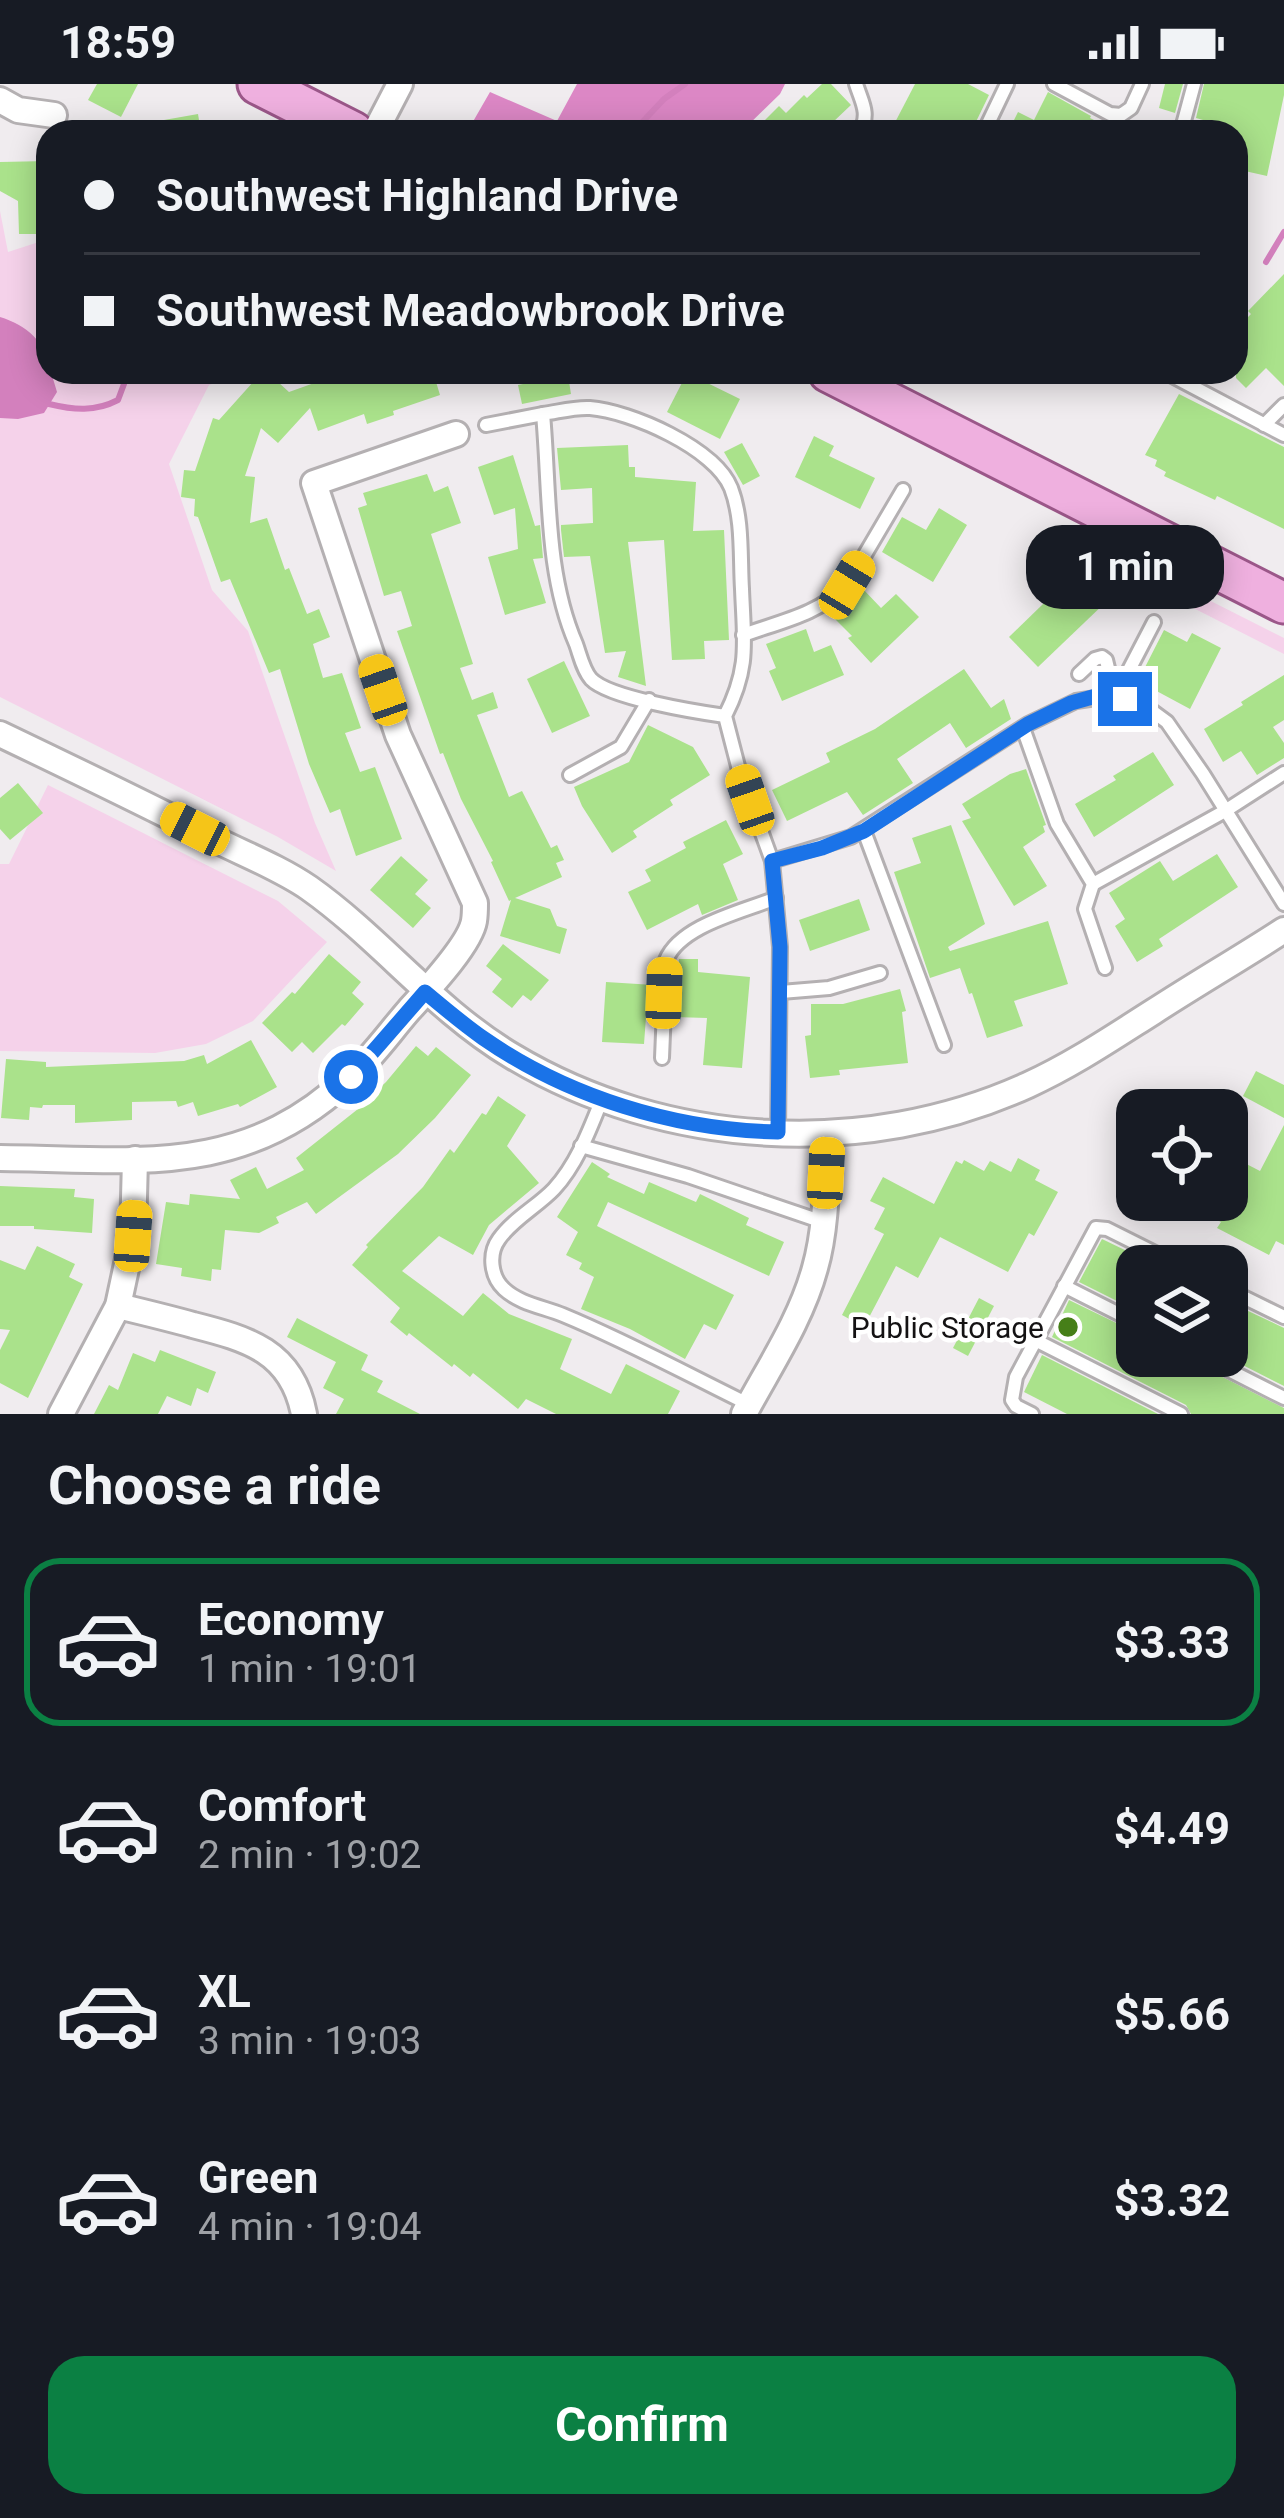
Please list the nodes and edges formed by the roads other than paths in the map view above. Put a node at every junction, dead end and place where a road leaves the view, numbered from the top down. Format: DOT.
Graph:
graph roads {
  1 [pos="258,84"];
  2 [pos="400,84"];
  3 [pos="856,84"];
  4 [pos="1007,84"];
  5 [pos="1054,84"];
  6 [pos="1142,84"];
  7 [pos="1194,84"];
  8 [pos="0,100"];
  9 [pos="54,115"];
  10 [pos="329,120"];
  11 [pos="381,120"];
  12 [pos="866,120"];
  13 [pos="990,120"];
  14 [pos="1184,120"];
  15 [pos="853,384"];
  16 [pos="1187,384"];
  17 [pos="1284,405"];
  18 [pos="544,414"];
  19 [pos="486,425"];
  20 [pos="1264,425"];
  21 [pos="456,434"];
  22 [pos="1284,435"];
  23 [pos="903,490"];
  24 [pos="1284,603"];
  25 [pos="1154,622"];
  26 [pos="743,635"];
  27 [pos="1079,674"];
  28 [pos="1115,698"];
  29 [pos="650,700"];
  30 [pos="725,716"];
  31 [pos="1023,728"];
  32 [pos="0,734"];
  33 [pos="1284,773"];
  34 [pos="570,775"];
  35 [pos="1225,811"];
  36 [pos="864,831"];
  37 [pos="772,861"];
  38 [pos="1093,884"];
  39 [pos="776,898"];
  40 [pos="1284,904"];
  41 [pos="1284,930"];
  42 [pos="1105,968"];
  43 [pos="880,973"];
  44 [pos="425,992"];
  45 [pos="781,992"];
  46 [pos="944,1046"];
  47 [pos="662,1058"];
  48 [pos="602,1099"];
  49 [pos="778,1132"];
  50 [pos="828,1135"];
  51 [pos="581,1146"];
  52 [pos="0,1158"];
  53 [pos="135,1159"];
  54 [pos="823,1222"];
  55 [pos="1139,1245"];
  56 [pos="1064,1286"];
  57 [pos="1248,1299"];
  58 [pos="118,1306"];
  59 [pos="1116,1313"];
  60 [pos="1284,1317"];
  61 [pos="1035,1340"];
  62 [pos="1242,1377"];
  63 [pos="1284,1398"];
  64 [pos="747,1409"];
  65 [pos="62,1414"];
  66 [pos="304,1414"];
  67 [pos="1032,1414"];
  68 [pos="1181,1414"];
  1 -- 10 [label="main road"];
  2 -- 11 [label="street"];
  3 -- 12 [label="lane"];
  4 -- 13 [label="lane"];
  5 -- 6 [label="lane"];
  7 -- 14 [label="lane"];
  8 -- 9 [label="street"];
  15 -- 24 [label="main road"];
  16 -- 20 [label="lane"];
  17 -- 20 [label="lane"];
  18 -- 19 [label="lane"];
  18 -- 26 [label="lane"];
  18 -- 29 [label="lane"];
  20 -- 22 [label="lane"];
  21 -- 44 [label="street"];
  23 -- 26 [label="lane"];
  25 -- 28 [label="lane"];
  26 -- 30 [label="lane"];
  27 -- 28 [label="lane"];
  28 -- 31 [label="lane"];
  28 -- 35 [label="lane"];
  29 -- 30 [label="lane"];
  29 -- 34 [label="lane"];
  30 -- 37 [label="lane"];
  31 -- 36 [label="lane"];
  31 -- 38 [label="lane"];
  32 -- 44 [label="street"];
  33 -- 35 [label="lane"];
  35 -- 38 [label="lane"];
  35 -- 40 [label="lane"];
  36 -- 37 [label="lane"];
  36 -- 46 [label="lane"];
  37 -- 39 [label="lane"];
  38 -- 42 [label="lane"];
  39 -- 45 [label="lane"];
  39 -- 47 [label="lane"];
  41 -- 50 [label="street"];
  43 -- 45 [label="lane"];
  44 -- 48 [label="street"];
  44 -- 53 [label="street"];
  45 -- 49 [label="lane"];
  48 -- 49 [label="street"];
  48 -- 51 [label="lane"];
  49 -- 50 [label="street"];
  50 -- 54 [label="street"];
  51 -- 54 [label="lane"];
  51 -- 64 [label="lane"];
  52 -- 53 [label="street"];
  53 -- 58 [label="street"];
  54 -- 64 [label="street"];
  55 -- 56 [label="lane"];
  56 -- 59 [label="lane"];
  56 -- 61 [label="lane"];
  57 -- 60 [label="lane"];
  58 -- 65 [label="street"];
  58 -- 66 [label="street"];
  61 -- 67 [label="lane"];
  61 -- 68 [label="lane"];
  62 -- 63 [label="lane"];
}
